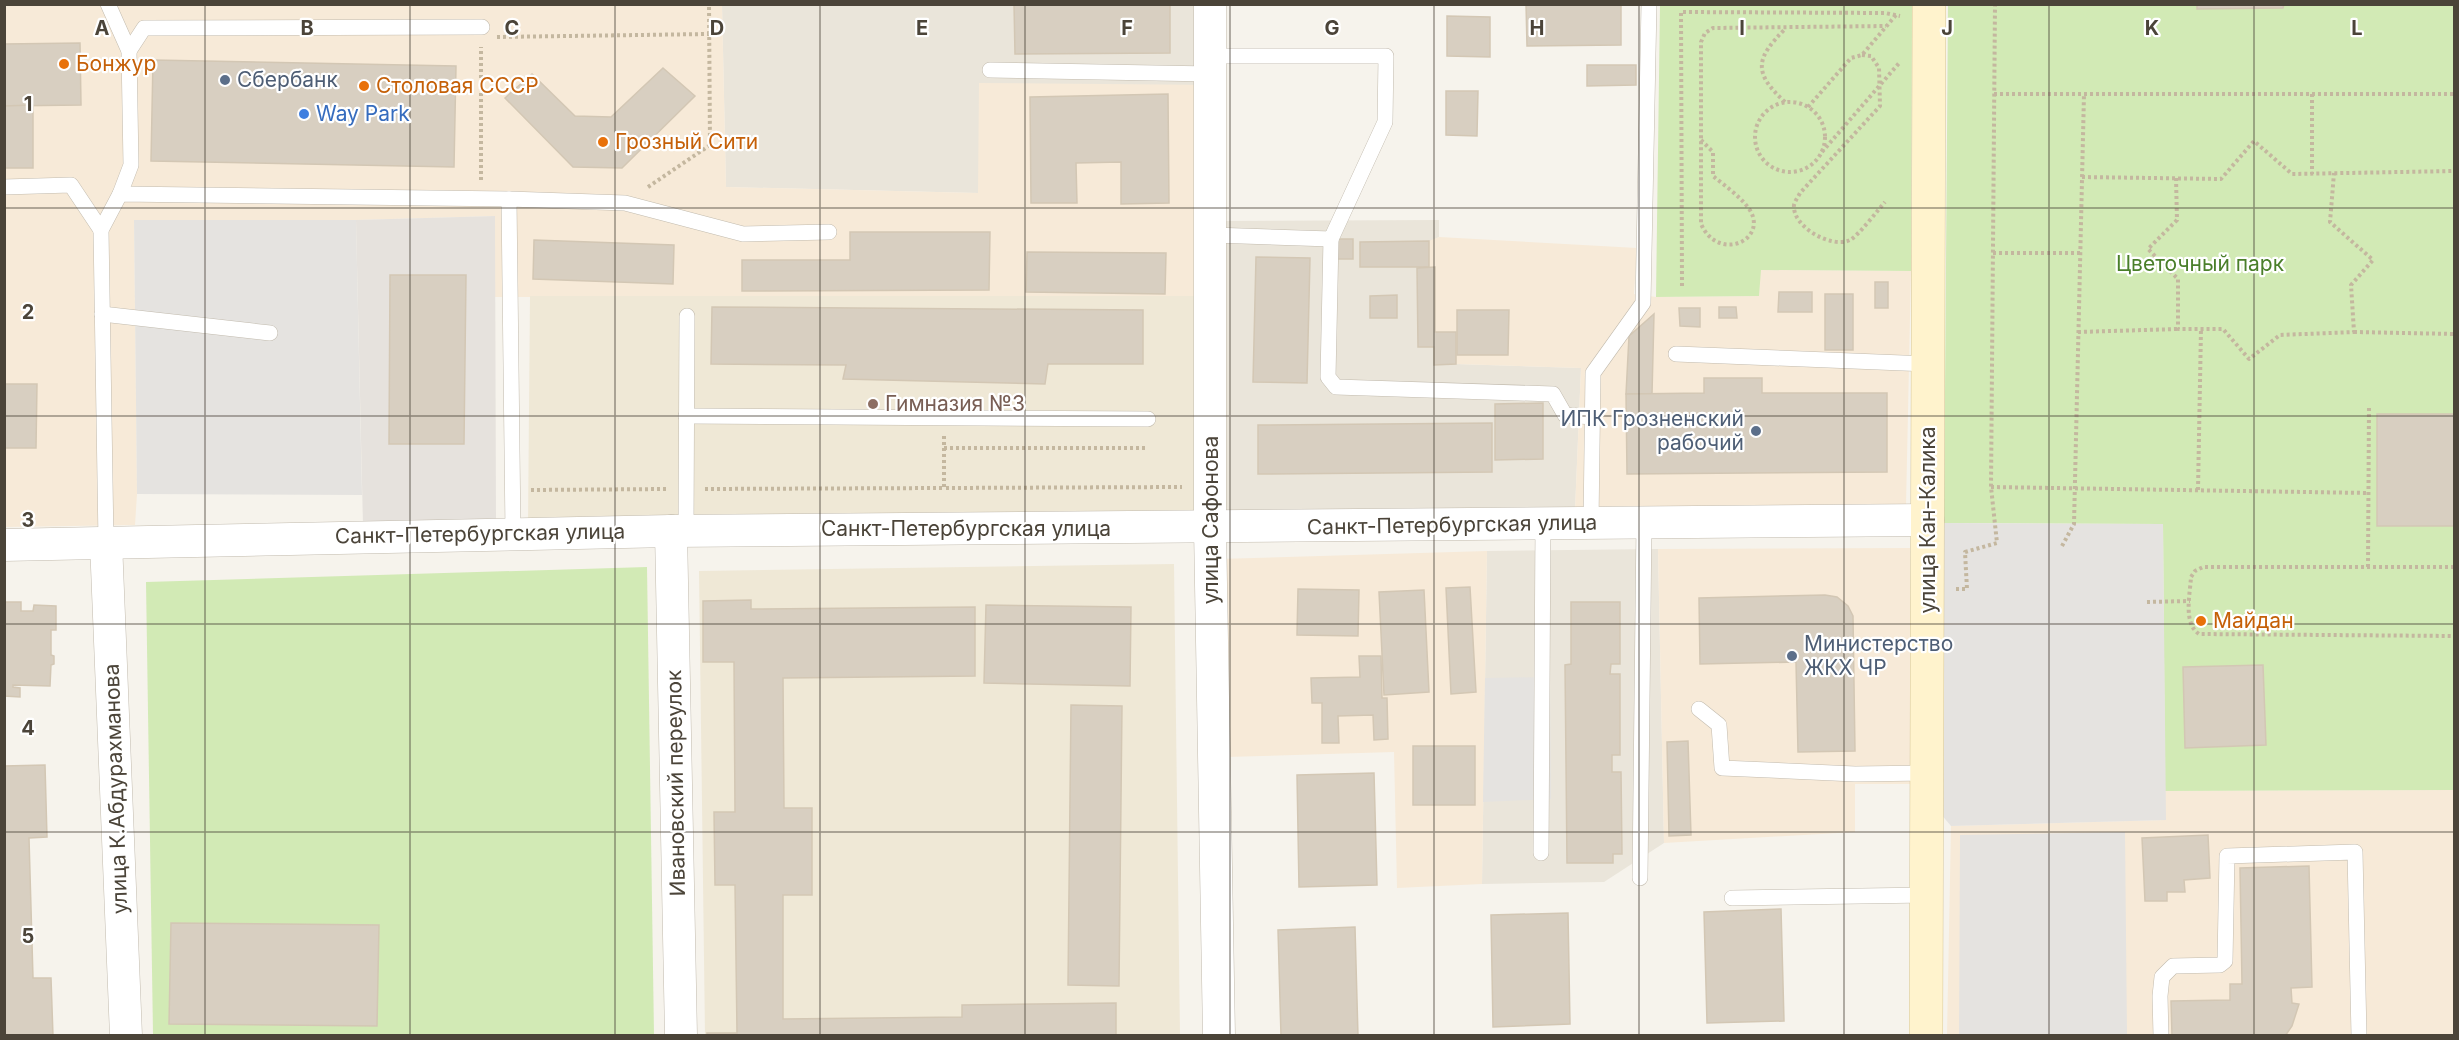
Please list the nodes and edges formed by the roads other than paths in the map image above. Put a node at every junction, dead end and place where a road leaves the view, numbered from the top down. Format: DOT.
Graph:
graph roads {
  1 [pos="108,4"];
  2 [pos="1210,4"];
  3 [pos="1649,4"];
  4 [pos="1916,11"];
  5 [pos="481,32"];
  6 [pos="129,51"];
  7 [pos="1211,65"];
  8 [pos="990,70"];
  9 [pos="4,187"];
  10 [pos="120,194"];
  11 [pos="508,199"];
  12 [pos="101,230"];
  13 [pos="830,232"];
  14 [pos="1212,236"];
  15 [pos="1331,239"];
  16 [pos="102,314"];
  17 [pos="687,316"];
  18 [pos="270,333"];
  19 [pos="1676,354"];
  20 [pos="1928,363"];
  21 [pos="686,416"];
  22 [pos="1593,417"];
  23 [pos="1148,419"];
  24 [pos="1928,520"];
  25 [pos="1644,522"];
  26 [pos="1543,523"];
  27 [pos="1591,523"];
  28 [pos="1210,528"];
  29 [pos="679,531"];
  30 [pos="513,533"];
  31 [pos="106,542"];
  32 [pos="4,545"];
  33 [pos="1699,709"];
  34 [pos="1928,774"];
  35 [pos="1541,853"];
  36 [pos="1640,878"];
  37 [pos="1928,895"];
  38 [pos="1732,898"];
  39 [pos="126,1035"];
  40 [pos="681,1035"];
  41 [pos="1219,1035"];
  42 [pos="1926,1035"];
  43 [pos="2161,1035"];
  44 [pos="2359,1035"];
  1 -- 6 [label="lane"];
  2 -- 7 [label="street, улица Сафонова"];
  3 -- 22 [label="lane"];
  4 -- 20 [label="street, улица Кан-Калика"];
  5 -- 6 [label="lane"];
  6 -- 10 [label="lane"];
  7 -- 8 [label="lane"];
  7 -- 14 [label="street, улица Сафонова"];
  7 -- 15 [label="lane"];
  9 -- 12 [label="lane"];
  10 -- 11 [label="lane"];
  10 -- 12 [label="lane"];
  11 -- 13 [label="lane"];
  11 -- 30 [label="lane"];
  12 -- 16 [label="lane"];
  14 -- 15 [label="lane"];
  14 -- 28 [label="street, улица Сафонова"];
  15 -- 22 [label="lane"];
  16 -- 18 [label="lane"];
  16 -- 31 [label="lane"];
  17 -- 21 [label="lane"];
  19 -- 20 [label="lane"];
  20 -- 24 [label="street, улица Кан-Калика"];
  21 -- 23 [label="lane"];
  21 -- 29 [label="lane"];
  22 -- 27 [label="lane"];
  24 -- 25 [label="street, Санкт-Петербургская улица"];
  24 -- 34 [label="street, улица Кан-Калика"];
  25 -- 27 [label="street, Санкт-Петербургская улица"];
  25 -- 36 [label="lane"];
  26 -- 27 [label="street, Санкт-Петербургская улица"];
  26 -- 28 [label="street, Санкт-Петербургская улица"];
  26 -- 35 [label="lane"];
  28 -- 29 [label="street, Санкт-Петербургская улица"];
  28 -- 41 [label="street, улица Сафонова"];
  29 -- 30 [label="street, Санкт-Петербургская улица"];
  29 -- 40 [label="street, Ивановский переулок"];
  30 -- 31 [label="street, Санкт-Петербургская улица"];
  31 -- 32 [label="street, Санкт-Петербургская улица"];
  31 -- 39 [label="street, улица К.Абдурахманова"];
  33 -- 34 [label="lane"];
  34 -- 37 [label="street, улица Кан-Калика"];
  37 -- 38 [label="lane"];
  37 -- 42 [label="street, улица Кан-Калика"];
  43 -- 44 [label="lane"];
}
